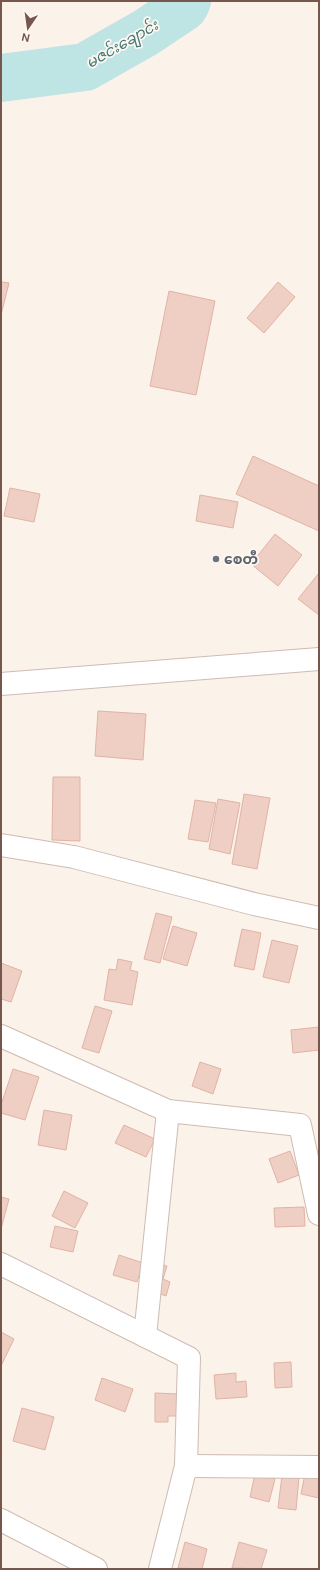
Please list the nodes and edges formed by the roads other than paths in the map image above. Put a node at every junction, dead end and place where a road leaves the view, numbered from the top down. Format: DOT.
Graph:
graph roads {
  1 [pos="319,659"];
  2 [pos="1,684"];
  3 [pos="1,845"];
  4 [pos="319,918"];
  5 [pos="1,1036"];
  6 [pos="168,1111"];
  7 [pos="319,1214"];
  8 [pos="1,1264"];
  9 [pos="145,1336"];
  10 [pos="186,1466"];
  11 [pos="319,1467"];
  12 [pos="1,1520"];
  13 [pos="96,1569"];
  14 [pos="160,1569"];
  1 -- 2 [label="street"];
  3 -- 4 [label="street"];
  5 -- 6 [label="street"];
  6 -- 7 [label="street"];
  6 -- 9 [label="street"];
  8 -- 9 [label="street"];
  9 -- 10 [label="street"];
  10 -- 11 [label="street"];
  10 -- 14 [label="street"];
  12 -- 13 [label="street"];
}
